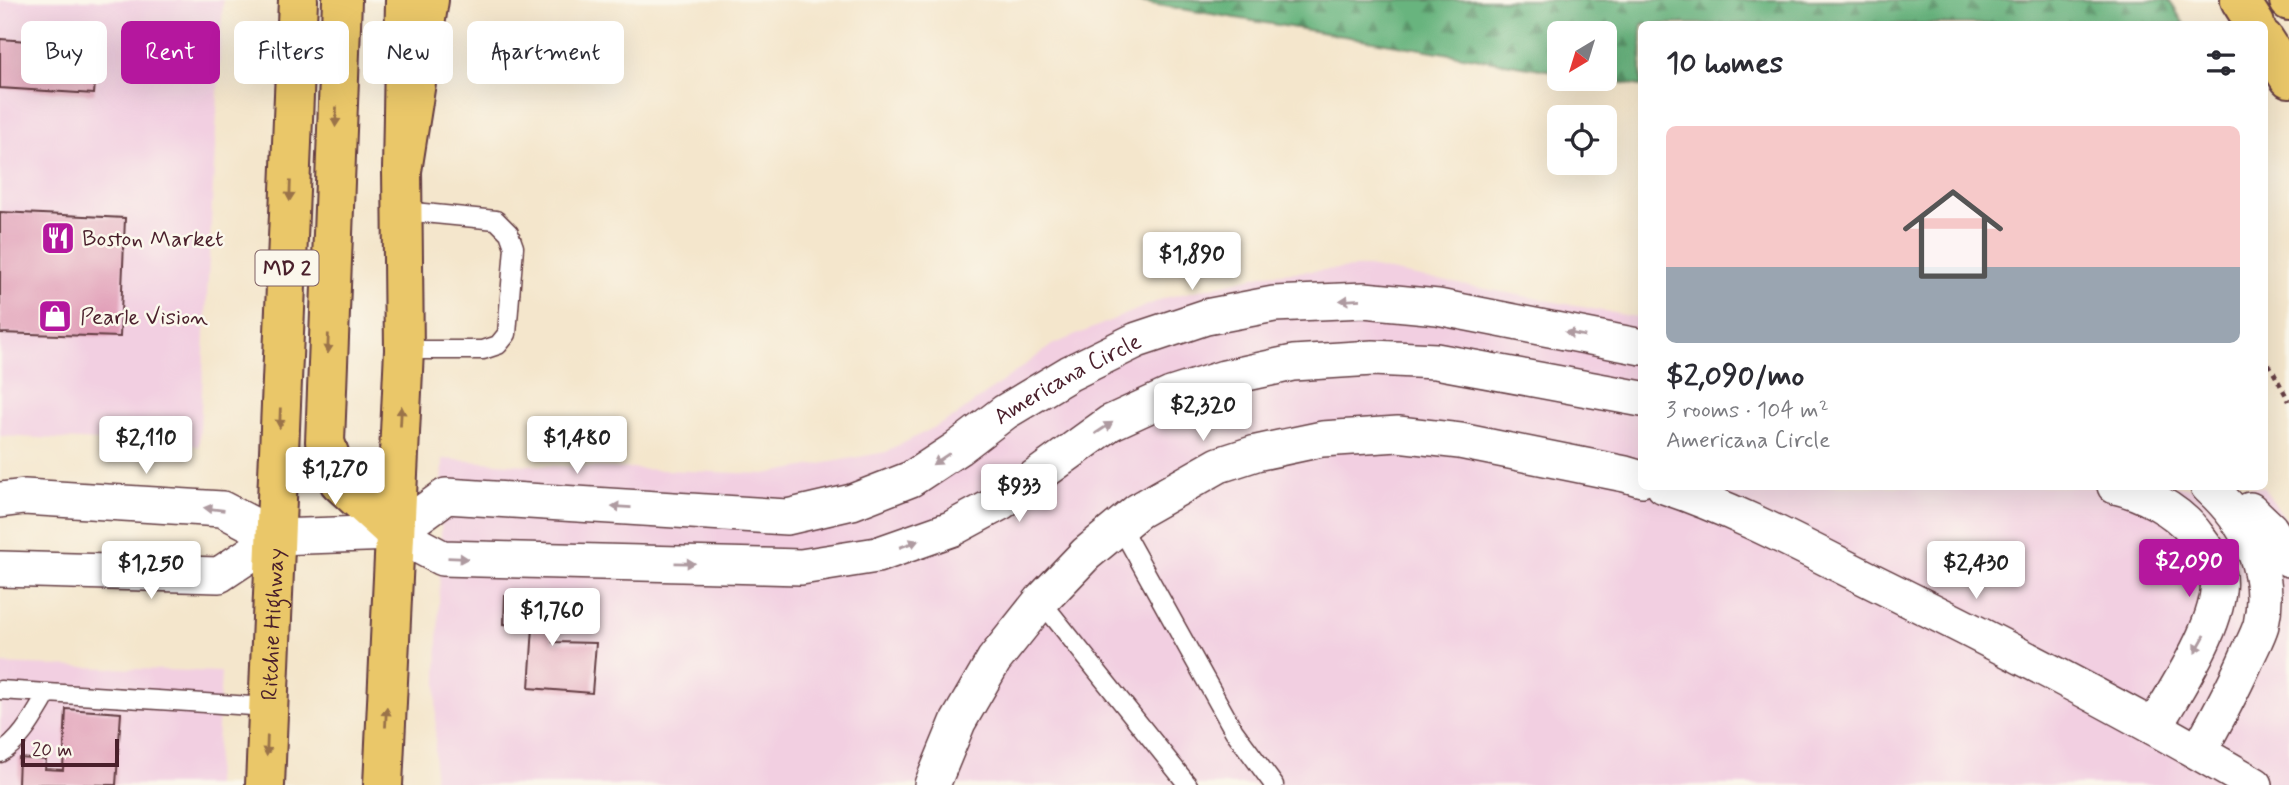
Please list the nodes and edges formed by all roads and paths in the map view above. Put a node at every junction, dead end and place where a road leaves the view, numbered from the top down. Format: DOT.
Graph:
graph roads {
  1 [pos="298,0"];
  2 [pos="342,0"];
  3 [pos="405,0"];
  4 [pos="429,0"];
  5 [pos="2240,0"];
  6 [pos="2253,21"];
  7 [pos="2268,45"];
  8 [pos="2289,78"];
  9 [pos="402,171"];
  10 [pos="403,211"];
  11 [pos="1638,346"];
  12 [pos="404,351"];
  13 [pos="2268,362"];
  14 [pos="1638,398"];
  15 [pos="2289,401"];
  16 [pos="1638,478"];
  17 [pos="1676,490"];
  18 [pos="2125,490"];
  19 [pos="2212,490"];
  20 [pos="2225,490"];
  21 [pos="0,500"];
  22 [pos="1120,526"];
  23 [pos="395,533"];
  24 [pos="276,537"];
  25 [pos="2289,559"];
  26 [pos="0,569"];
  27 [pos="1041,601"];
  28 [pos="0,690"];
  29 [pos="48,693"];
  30 [pos="268,707"];
  31 [pos="2154,727"];
  32 [pos="2199,751"];
  33 [pos="0,753"];
  34 [pos="265,785"];
  35 [pos="383,785"];
  36 [pos="932,785"];
  37 [pos="1188,785"];
  38 [pos="1274,785"];
  39 [pos="2256,785"];
  1 -- 24 [label="main road, Ritchie Highway / MD 2, one-way"];
  2 -- 23 [label="main road, one-way"];
  3 -- 9 [label="main road"];
  4 -- 9 [label="main road"];
  5 -- 6 [label="main road"];
  7 -- 8 [label="main road"];
  9 -- 10 [label="main road"];
  10 -- 12 [label="main road"];
  10 -- 12 [label="lane"];
  11 -- 23 [label="street, Americana Circle, one-way"];
  23 -- 12 [label="main road, one-way"];
  13 -- 15 [label="path"];
  23 -- 14 [label="street, one-way"];
  16 -- 22 [label="street"];
  17 -- 31 [label="street"];
  18 -- 31 [label="street, one-way"];
  19 -- 32 [label="street"];
  20 -- 25 [label="street"];
  24 -- 21 [label="street, one-way"];
  22 -- 27 [label="street"];
  22 -- 38 [label="lane"];
  23 -- 24 [label="street"];
  35 -- 23 [label="main road, one-way"];
  24 -- 26 [label="street"];
  24 -- 30 [label="main road, Ritchie Highway / MD 2"];
  27 -- 36 [label="street"];
  27 -- 37 [label="lane"];
  28 -- 29 [label="lane"];
  29 -- 30 [label="lane"];
  29 -- 33 [label="lane"];
  30 -- 34 [label="main road, Ritchie Highway / MD 2, one-way"];
  31 -- 32 [label="street"];
  32 -- 39 [label="street"];
}
